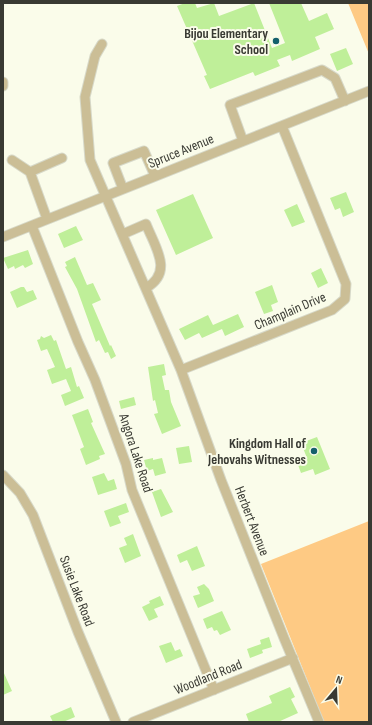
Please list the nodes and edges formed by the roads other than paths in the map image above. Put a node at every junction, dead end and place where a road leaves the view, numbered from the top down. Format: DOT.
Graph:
graph roads {
  1 [pos="102,44"];
  2 [pos="3,82"];
  3 [pos="3,86"];
  4 [pos="369,91"];
  5 [pos="345,100"];
  6 [pos="282,126"];
  7 [pos="243,141"];
  8 [pos="62,158"];
  9 [pos="12,160"];
  10 [pos="30,172"];
  11 [pos="155,176"];
  12 [pos="123,189"];
  13 [pos="107,196"];
  14 [pos="47,219"];
  15 [pos="32,226"];
  16 [pos="123,234"];
  17 [pos="3,237"];
  18 [pos="146,288"];
  19 [pos="182,370"];
  20 [pos="3,475"];
  21 [pos="292,658"];
  22 [pos="214,690"];
  23 [pos="116,722"];
  24 [pos="133,722"];
  25 [pos="319,722"];
  1 -- 13 [label="street, Herbert Avenue"];
  2 -- 3 [label="street"];
  4 -- 5 [label="street, Spruce Avenue"];
  5 -- 6 [label="street, Spruce Avenue"];
  5 -- 7 [label="street"];
  6 -- 7 [label="street, Spruce Avenue"];
  6 -- 19 [label="street, Champlain Drive"];
  7 -- 11 [label="street, Spruce Avenue"];
  8 -- 10 [label="street"];
  9 -- 10 [label="street"];
  10 -- 14 [label="street"];
  11 -- 12 [label="street, Spruce Avenue"];
  11 -- 12 [label="street"];
  12 -- 13 [label="street, Spruce Avenue"];
  13 -- 14 [label="street, Spruce Avenue"];
  13 -- 16 [label="street, Herbert Avenue"];
  14 -- 15 [label="street, Spruce Avenue"];
  15 -- 17 [label="street, Spruce Avenue"];
  15 -- 22 [label="street, Angora Lake Road"];
  16 -- 18 [label="street, Herbert Avenue"];
  16 -- 18 [label="street"];
  18 -- 19 [label="street, Herbert Avenue"];
  19 -- 21 [label="street, Herbert Avenue"];
  20 -- 23 [label="street, Susie Lake Road"];
  21 -- 22 [label="street, Woodland Road"];
  21 -- 25 [label="street, Herbert Avenue"];
  22 -- 24 [label="street, Woodland Road"];
}
